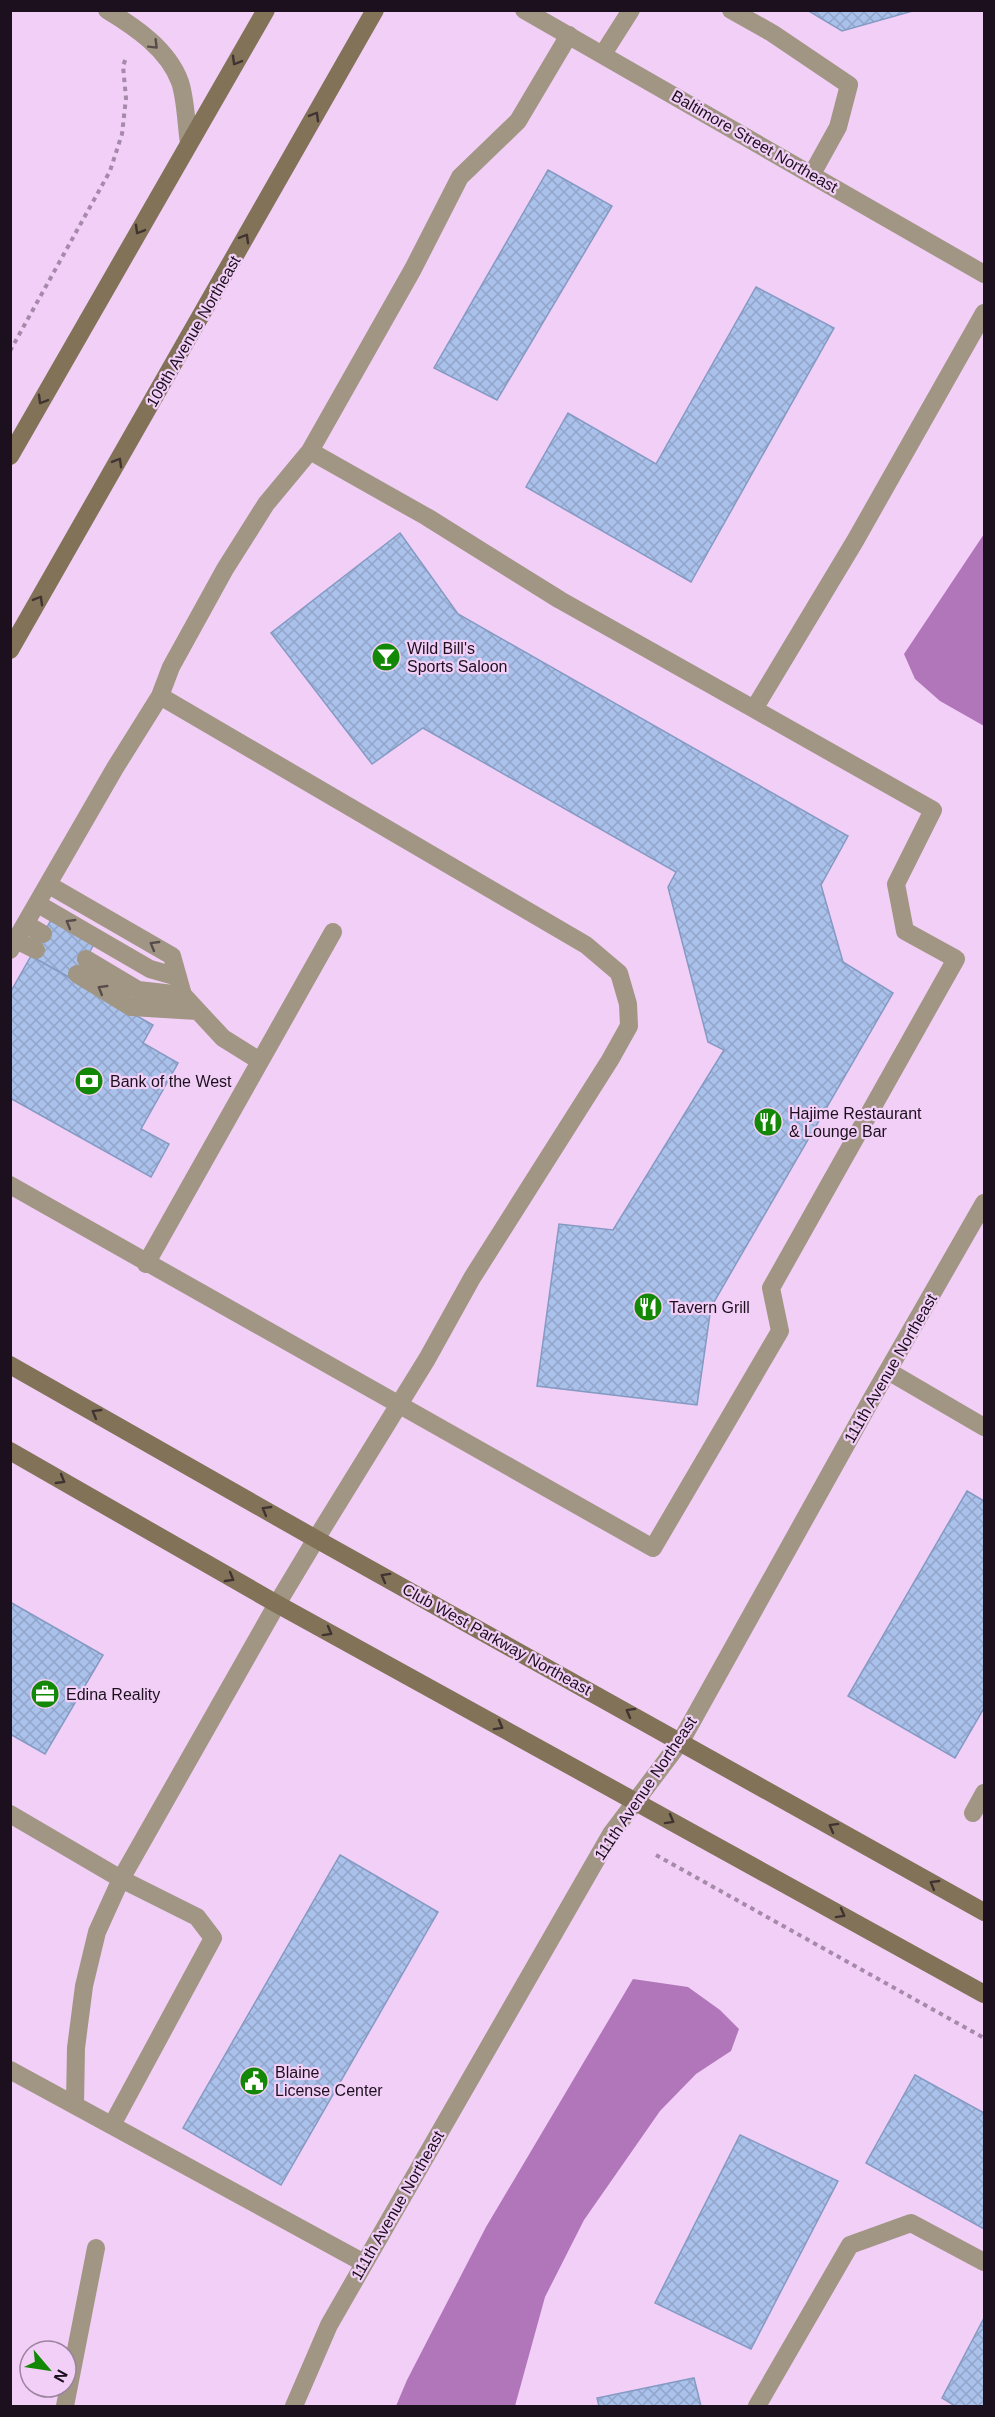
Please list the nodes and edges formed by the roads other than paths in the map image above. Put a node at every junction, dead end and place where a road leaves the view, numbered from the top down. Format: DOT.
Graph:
graph roads {
  1 [pos="107,10"];
  2 [pos="266,10"];
  3 [pos="375,10"];
  4 [pos="524,10"];
  5 [pos="631,10"];
  6 [pos="731,10"];
  7 [pos="569,35"];
  8 [pos="603,54"];
  9 [pos="189,143"];
  10 [pos="812,174"];
  11 [pos="984,274"];
  12 [pos="984,313"];
  13 [pos="310,451"];
  14 [pos="10,456"];
  15 [pos="10,650"];
  16 [pos="160,696"];
  17 [pos="754,709"];
  18 [pos="49,885"];
  19 [pos="38,904"];
  20 [pos="333,932"];
  21 [pos="18,938"];
  22 [pos="40,942"];
  23 [pos="180,986"];
  24 [pos="197,1011"];
  25 [pos="260,1061"];
  26 [pos="10,1185"];
  27 [pos="984,1203"];
  28 [pos="146,1263"];
  29 [pos="10,1365"];
  30 [pos="888,1371"];
  31 [pos="398,1404"];
  32 [pos="984,1427"];
  33 [pos="10,1451"];
  34 [pos="316,1539"];
  35 [pos="277,1604"];
  36 [pos="681,1741"];
  37 [pos="984,1793"];
  38 [pos="636,1801"];
  39 [pos="973,1813"];
  40 [pos="10,1814"];
  41 [pos="121,1879"];
  42 [pos="984,1912"];
  43 [pos="984,1994"];
  44 [pos="10,2070"];
  45 [pos="75,2104"];
  46 [pos="112,2125"];
  47 [pos="96,2248"];
  48 [pos="984,2262"];
  49 [pos="364,2263"];
  50 [pos="65,2406"];
  51 [pos="294,2406"];
  52 [pos="757,2406"];
  1 -- 9 [label="street, one-way"];
  2 -- 9 [label="street, one-way"];
  15 -- 3 [label="street, 109th Avenue Northeast, one-way"];
  4 -- 7 [label="street, Baltimore Street Northeast"];
  5 -- 8 [label="street"];
  6 -- 10 [label="street"];
  7 -- 8 [label="street, Baltimore Street Northeast"];
  7 -- 13 [label="street"];
  8 -- 10 [label="street, Baltimore Street Northeast"];
  9 -- 14 [label="street, one-way"];
  10 -- 11 [label="street, Baltimore Street Northeast"];
  12 -- 17 [label="street"];
  13 -- 16 [label="street"];
  13 -- 17 [label="street"];
  16 -- 18 [label="street"];
  16 -- 31 [label="street"];
  17 -- 31 [label="street"];
  18 -- 19 [label="street"];
  23 -- 18 [label="street, one-way"];
  19 -- 21 [label="street"];
  23 -- 19 [label="street, one-way"];
  20 -- 25 [label="street"];
  21 -- 22 [label="street"];
  23 -- 24 [label="street"];
  24 -- 23 [label="street, one-way"];
  24 -- 25 [label="street"];
  25 -- 28 [label="street"];
  26 -- 28 [label="street"];
  27 -- 30 [label="street, 111th Avenue Northeast"];
  28 -- 31 [label="street"];
  34 -- 29 [label="street, Club West Parkway Northeast, one-way"];
  30 -- 32 [label="street"];
  30 -- 36 [label="street, 111th Avenue Northeast"];
  31 -- 34 [label="street"];
  33 -- 35 [label="street, one-way"];
  34 -- 35 [label="street"];
  36 -- 34 [label="street, Club West Parkway Northeast, one-way"];
  35 -- 38 [label="street, one-way"];
  35 -- 41 [label="street"];
  36 -- 38 [label="street, 111th Avenue Northeast"];
  42 -- 36 [label="street, Club West Parkway Northeast, one-way"];
  37 -- 39 [label="street"];
  38 -- 43 [label="street, one-way"];
  38 -- 49 [label="street, 111th Avenue Northeast"];
  40 -- 41 [label="street"];
  41 -- 45 [label="street"];
  41 -- 46 [label="street"];
  44 -- 45 [label="street"];
  45 -- 46 [label="street"];
  46 -- 49 [label="street"];
  47 -- 50 [label="street"];
  48 -- 52 [label="street"];
  49 -- 51 [label="street, 111th Avenue Northeast"];
}
